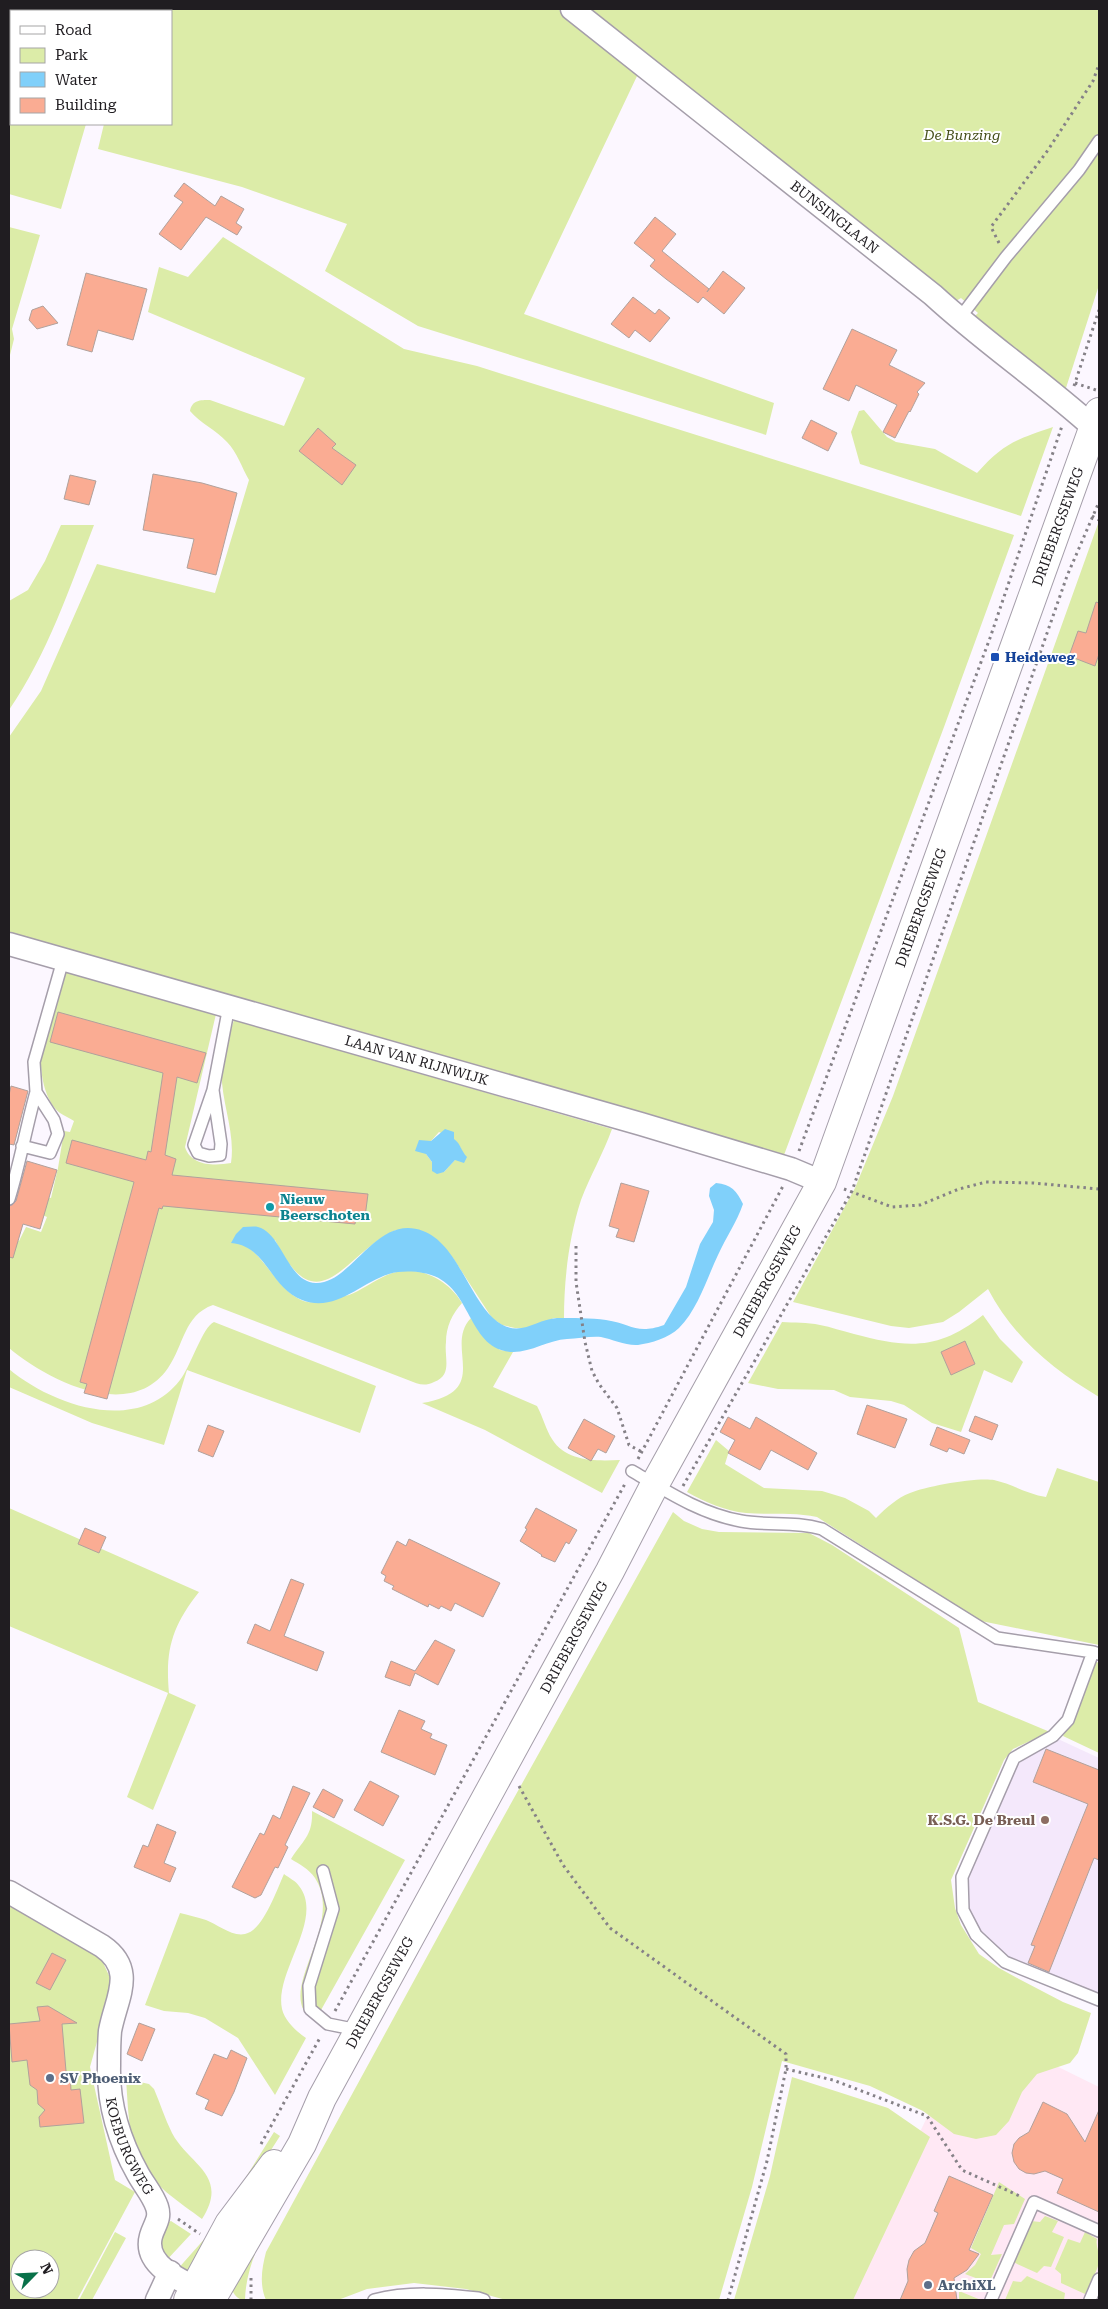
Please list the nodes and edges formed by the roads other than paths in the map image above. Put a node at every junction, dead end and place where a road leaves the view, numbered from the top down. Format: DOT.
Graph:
graph roads {
  1 [pos="572,9"];
  2 [pos="1099,141"];
  3 [pos="959,318"];
  4 [pos="1097,420"];
  5 [pos="9,944"];
  6 [pos="63,960"];
  7 [pos="229,1006"];
  8 [pos="213,1090"];
  9 [pos="36,1092"];
  10 [pos="22,1146"];
  11 [pos="822,1182"];
  12 [pos="9,1199"];
  13 [pos="643,1477"];
  14 [pos="1096,1653"];
  15 [pos="323,1871"];
  16 [pos="9,1892"];
  17 [pos="1099,2000"];
  18 [pos="360,2030"];
  19 [pos="1099,2231"];
  20 [pos="170,2272"];
  21 [pos="1099,2279"];
  22 [pos="206,2297"];
  23 [pos="158,2300"];
  24 [pos="374,2300"];
  25 [pos="484,2300"];
  26 [pos="991,2300"];
  27 [pos="1090,2300"];
  1 -- 3 [label="street, BUNSINGLAAN"];
  2 -- 3 [label="lane"];
  3 -- 4 [label="street, BUNSINGLAAN"];
  4 -- 11 [label="main road, DRIEBERGSEWEG"];
  5 -- 6 [label="street, LAAN VAN RIJNWIJK"];
  6 -- 7 [label="street, LAAN VAN RIJNWIJK"];
  6 -- 9 [label="lane"];
  7 -- 8 [label="lane"];
  7 -- 11 [label="street, LAAN VAN RIJNWIJK"];
  8 -- 8 [label="lane"];
  9 -- 10 [label="lane"];
  9 -- 10 [label="lane"];
  10 -- 12 [label="lane"];
  11 -- 13 [label="main road, DRIEBERGSEWEG"];
  13 -- 14 [label="lane"];
  13 -- 18 [label="main road, DRIEBERGSEWEG"];
  14 -- 17 [label="lane"];
  15 -- 18 [label="lane"];
  16 -- 20 [label="street, KOEBURGWEG"];
  18 -- 22 [label="main road, DRIEBERGSEWEG"];
  19 -- 26 [label="lane"];
  20 -- 22 [label="street"];
  20 -- 23 [label="street"];
  21 -- 27 [label="lane"];
  24 -- 25 [label="lane"];
}
